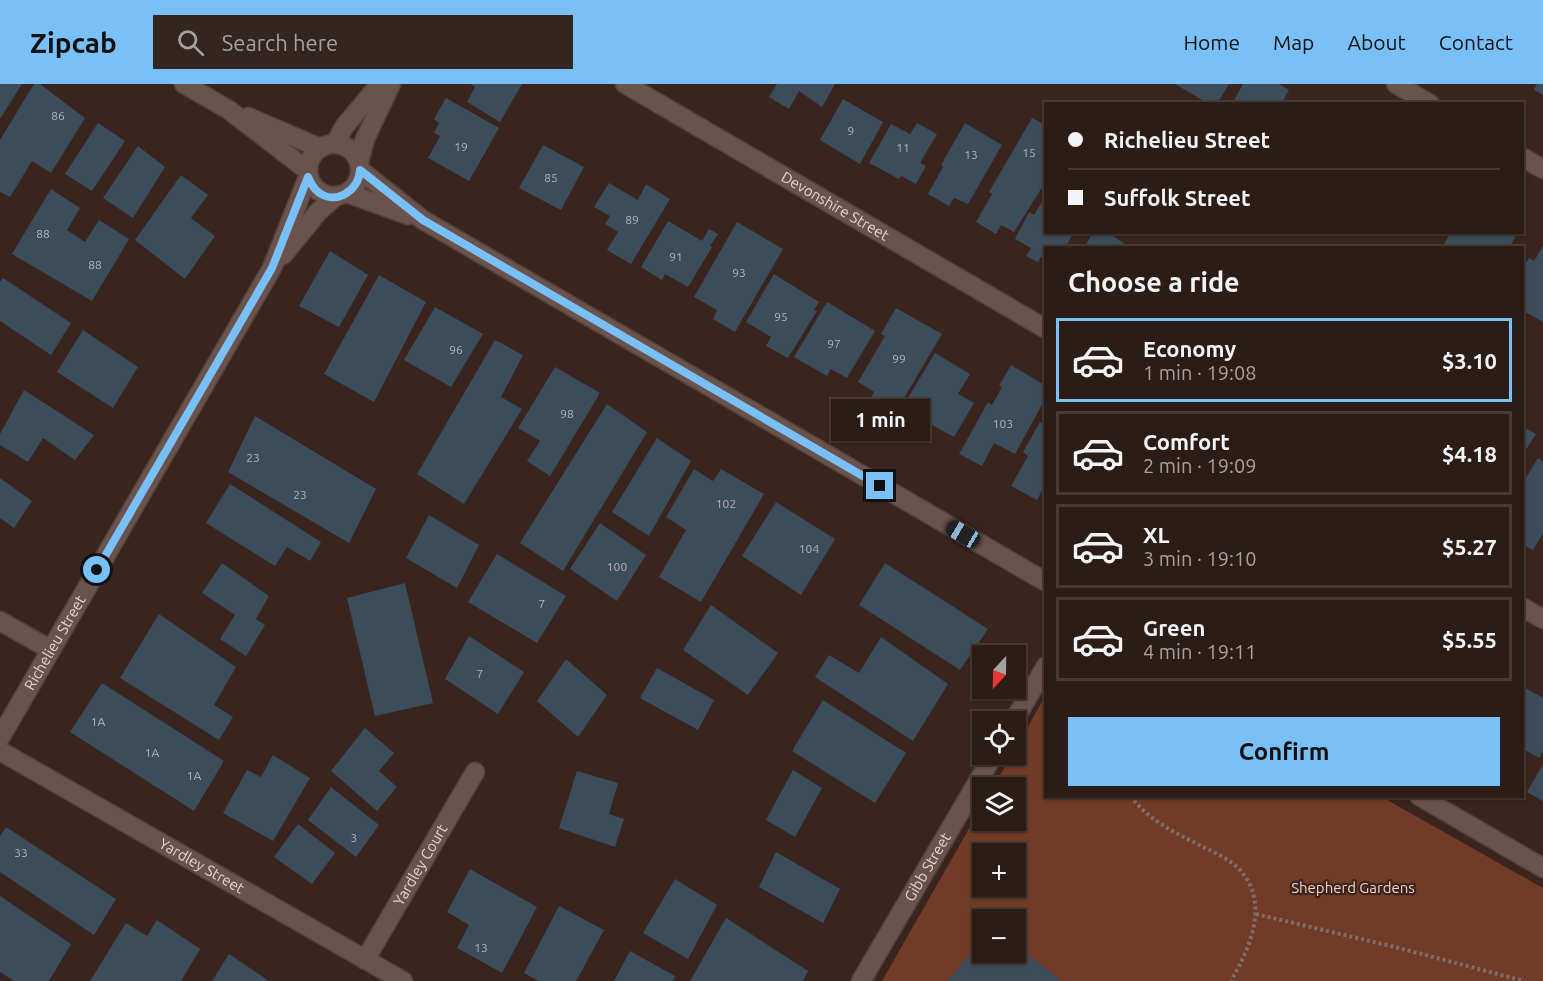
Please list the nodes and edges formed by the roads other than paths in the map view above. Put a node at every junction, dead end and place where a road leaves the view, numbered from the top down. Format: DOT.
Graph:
graph roads {
  1 [pos="184,84"];
  2 [pos="380,84"];
  3 [pos="390,84"];
  4 [pos="625,84"];
  5 [pos="1396,84"];
  6 [pos="1427,102"];
  7 [pos="229,110"];
  8 [pos="328,146"];
  9 [pos="1524,159"];
  10 [pos="359,166"];
  11 [pos="1543,169"];
  12 [pos="308,174"];
  13 [pos="341,195"];
  14 [pos="423,220"];
  15 [pos="272,268"];
  16 [pos="1044,328"];
  17 [pos="1044,581"];
  18 [pos="1524,608"];
  19 [pos="1543,619"];
  20 [pos="0,621"];
  21 [pos="51,650"];
  22 [pos="1044,669"];
  23 [pos="1019,711"];
  24 [pos="0,738"];
  25 [pos="0,751"];
  26 [pos="988,765"];
  27 [pos="475,772"];
  28 [pos="1422,798"];
  29 [pos="1543,868"];
  30 [pos="366,960"];
  31 [pos="403,981"];
  32 [pos="861,981"];
  1 -- 7 [label="street"];
  2 -- 8 [label="street"];
  3 -- 10 [label="street"];
  4 -- 16 [label="street, Devonshire Street"];
  5 -- 6 [label="street"];
  7 -- 8 [label="street"];
  7 -- 12 [label="street"];
  8 -- 10 [label="street"];
  8 -- 12 [label="street"];
  9 -- 11 [label="street"];
  10 -- 13 [label="street"];
  10 -- 14 [label="street"];
  12 -- 13 [label="street"];
  12 -- 15 [label="street, Richelieu Street"];
  13 -- 14 [label="street"];
  13 -- 15 [label="street, Richelieu Street"];
  14 -- 17 [label="street"];
  15 -- 21 [label="street, Richelieu Street"];
  18 -- 19 [label="street"];
  20 -- 21 [label="street"];
  21 -- 24 [label="street, Richelieu Street"];
  22 -- 23 [label="street"];
  25 -- 30 [label="street, Yardley Street"];
  26 -- 32 [label="street, Gibb Street"];
  27 -- 30 [label="street, Yardley Court"];
  28 -- 29 [label="street"];
  30 -- 31 [label="street, Yardley Street"];
}
